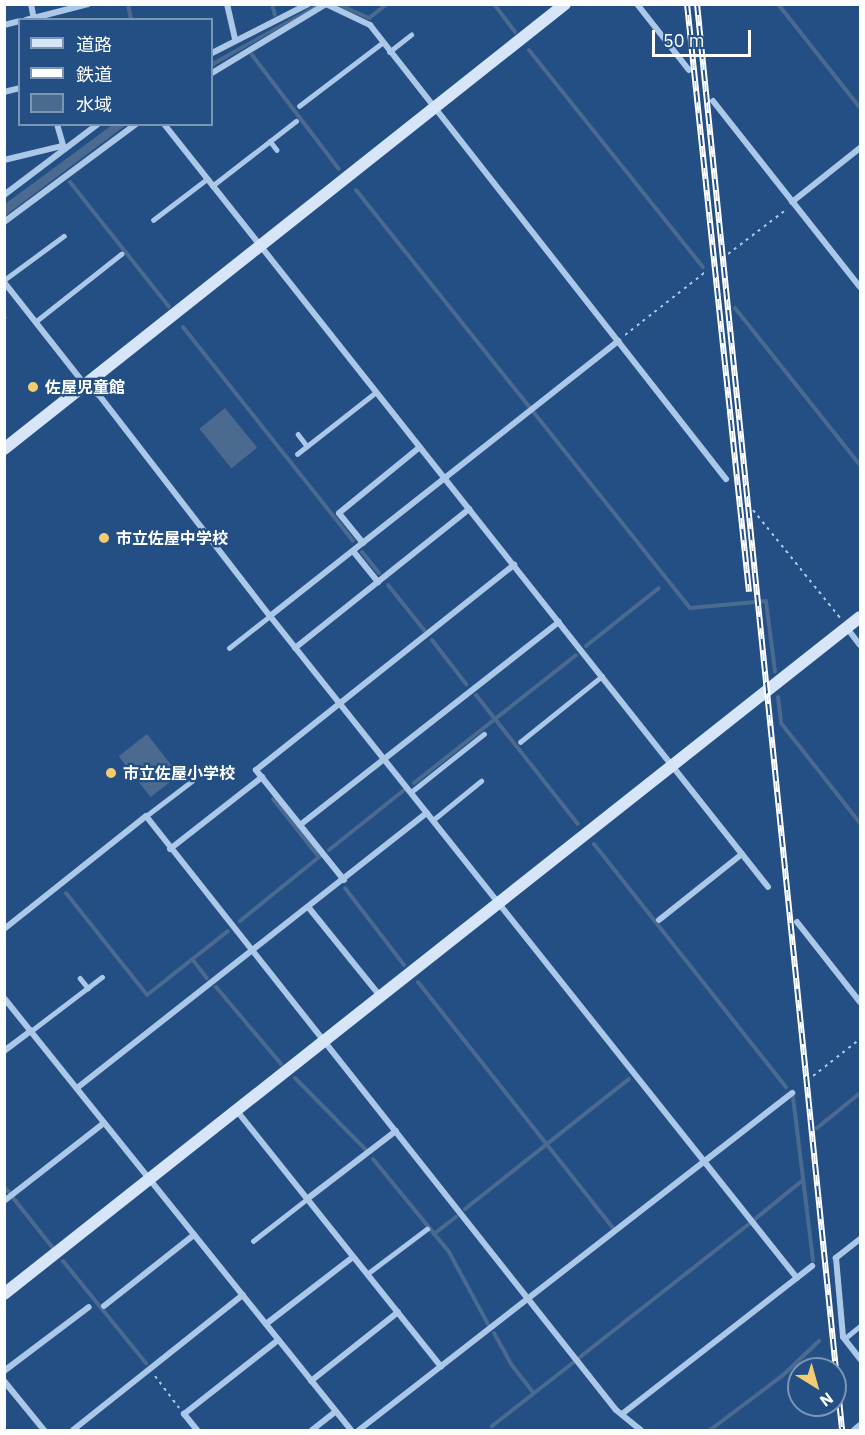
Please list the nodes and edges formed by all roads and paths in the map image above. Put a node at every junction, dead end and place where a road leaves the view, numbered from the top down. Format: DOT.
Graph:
graph roads {
  1 [pos="88,4"];
  2 [pos="227,4"];
  3 [pos="308,4"];
  4 [pos="565,4"];
  5 [pos="637,4"];
  6 [pos="326,5"];
  7 [pos="38,18"];
  8 [pos="411,35"];
  9 [pos="235,40"];
  10 [pos="382,43"];
  11 [pos="213,52"];
  12 [pos="389,52"];
  13 [pos="689,70"];
  14 [pos="213,72"];
  15 [pos="713,100"];
  16 [pos="299,106"];
  17 [pos="434,109"];
  18 [pos="296,121"];
  19 [pos="58,126"];
  20 [pos="95,126"];
  21 [pos="133,126"];
  22 [pos="166,126"];
  23 [pos="270,141"];
  24 [pos="63,148"];
  25 [pos="861,148"];
  26 [pos="277,150"];
  27 [pos="4,160"];
  28 [pos="207,179"];
  29 [pos="212,186"];
  30 [pos="4,195"];
  31 [pos="792,202"];
  32 [pos="153,220"];
  33 [pos="4,222"];
  34 [pos="64,236"];
  35 [pos="260,246"];
  36 [pos="121,254"];
  37 [pos="728,254"];
  38 [pos="708,270"];
  39 [pos="4,281"];
  40 [pos="861,287"];
  41 [pos="36,322"];
  42 [pos="618,341"];
  43 [pos="85,385"];
  44 [pos="376,392"];
  45 [pos="298,434"];
  46 [pos="307,446"];
  47 [pos="420,447"];
  48 [pos="4,449"];
  49 [pos="297,454"];
  50 [pos="445,479"];
  51 [pos="726,479"];
  52 [pos="469,508"];
  53 [pos="753,510"];
  54 [pos="363,543"];
  55 [pos="353,551"];
  56 [pos="514,565"];
  57 [pos="378,582"];
  58 [pos="270,616"];
  59 [pos="861,617"];
  60 [pos="559,622"];
  61 [pos="847,628"];
  62 [pos="861,645"];
  63 [pos="229,648"];
  64 [pos="295,648"];
  65 [pos="602,676"];
  66 [pos="340,704"];
  67 [pos="484,734"];
  68 [pos="520,742"];
  69 [pos="384,758"];
  70 [pos="673,765"];
  71 [pos="262,777"];
  72 [pos="192,781"];
  73 [pos="481,781"];
  74 [pos="411,792"];
  75 [pos="428,813"];
  76 [pos="146,816"];
  77 [pos="433,820"];
  78 [pos="300,825"];
  79 [pos="170,849"];
  80 [pos="742,854"];
  81 [pos="344,880"];
  82 [pos="768,887"];
  83 [pos="499,903"];
  84 [pos="309,908"];
  85 [pos="659,920"];
  86 [pos="797,922"];
  87 [pos="4,929"];
  88 [pos="253,951"];
  89 [pos="102,977"];
  90 [pos="80,978"];
  91 [pos="88,988"];
  92 [pos="381,996"];
  93 [pos="4,998"];
  94 [pos="861,1002"];
  95 [pos="31,1031"];
  96 [pos="861,1039"];
  97 [pos="325,1041"];
  98 [pos="4,1052"];
  99 [pos="813,1076"];
  100 [pos="77,1088"];
  101 [pos="792,1093"];
  102 [pos="237,1111"];
  103 [pos="105,1123"];
  104 [pos="396,1131"];
  105 [pos="703,1161"];
  106 [pos="150,1179"];
  107 [pos="307,1199"];
  108 [pos="4,1201"];
  109 [pos="427,1229"];
  110 [pos="194,1235"];
  111 [pos="861,1239"];
  112 [pos="253,1241"];
  113 [pos="353,1257"];
  114 [pos="812,1266"];
  115 [pos="367,1274"];
  116 [pos="797,1278"];
  117 [pos="4,1294"];
  118 [pos="243,1295"];
  119 [pos="529,1300"];
  120 [pos="104,1306"];
  121 [pos="88,1307"];
  122 [pos="398,1312"];
  123 [pos="266,1324"];
  124 [pos="861,1326"];
  125 [pos="844,1339"];
  126 [pos="278,1340"];
  127 [pos="861,1359"];
  128 [pos="441,1367"];
  129 [pos="150,1370"];
  130 [pos="4,1371"];
  131 [pos="4,1381"];
  132 [pos="311,1382"];
  133 [pos="335,1412"];
  134 [pos="184,1414"];
  135 [pos="622,1414"];
  136 [pos="861,1425"];
  137 [pos="44,1431"];
  138 [pos="73,1431"];
  139 [pos="197,1431"];
  140 [pos="312,1431"];
  141 [pos="351,1431"];
  142 [pos="359,1431"];
  143 [pos="641,1431"];
  144 [pos="854,1431"];
  1 -- 7 [label="street"];
  2 -- 9 [label="street"];
  3 -- 9 [label="street"];
  4 -- 17 [label="street"];
  5 -- 13 [label="street"];
  6 -- 10 [label="street"];
  6 -- 14 [label="street"];
  8 -- 12 [label="lane"];
  9 -- 11 [label="street"];
  10 -- 12 [label="street"];
  10 -- 16 [label="lane"];
  12 -- 17 [label="street"];
  15 -- 31 [label="street"];
  17 -- 35 [label="street"];
  17 -- 42 [label="street"];
  18 -- 23 [label="lane"];
  19 -- 24 [label="street"];
  20 -- 24 [label="street"];
  21 -- 33 [label="street"];
  22 -- 28 [label="street"];
  23 -- 26 [label="lane"];
  23 -- 29 [label="lane"];
  24 -- 27 [label="street"];
  24 -- 30 [label="street"];
  25 -- 31 [label="street"];
  28 -- 29 [label="street"];
  28 -- 32 [label="lane"];
  29 -- 35 [label="street"];
  31 -- 37 [label="path"];
  31 -- 40 [label="street"];
  34 -- 39 [label="lane"];
  35 -- 43 [label="street"];
  35 -- 44 [label="street"];
  36 -- 41 [label="lane"];
  38 -- 42 [label="path"];
  39 -- 41 [label="street"];
  41 -- 43 [label="street"];
  42 -- 50 [label="street"];
  42 -- 51 [label="street"];
  43 -- 48 [label="street"];
  43 -- 58 [label="street"];
  44 -- 46 [label="lane"];
  44 -- 47 [label="street"];
  45 -- 46 [label="lane"];
  46 -- 49 [label="lane"];
  47 -- 50 [label="street"];
  47 -- 54 [label="street"];
  50 -- 52 [label="street"];
  50 -- 54 [label="street"];
  52 -- 56 [label="street"];
  52 -- 57 [label="street"];
  53 -- 61 [label="path"];
  54 -- 55 [label="street"];
  55 -- 57 [label="street"];
  55 -- 58 [label="street"];
  56 -- 60 [label="street"];
  56 -- 66 [label="street"];
  57 -- 64 [label="street"];
  58 -- 63 [label="lane"];
  58 -- 64 [label="street"];
  59 -- 61 [label="street"];
  60 -- 65 [label="street"];
  60 -- 69 [label="street"];
  61 -- 62 [label="street"];
  61 -- 70 [label="street"];
  64 -- 66 [label="street"];
  65 -- 68 [label="lane"];
  65 -- 70 [label="street"];
  66 -- 69 [label="street"];
  66 -- 71 [label="street"];
  67 -- 74 [label="lane"];
  69 -- 74 [label="street"];
  69 -- 78 [label="street"];
  70 -- 80 [label="street"];
  70 -- 83 [label="street"];
  71 -- 78 [label="street"];
  71 -- 79 [label="street"];
  72 -- 76 [label="lane"];
  73 -- 77 [label="lane"];
  74 -- 75 [label="street"];
  75 -- 77 [label="street"];
  75 -- 81 [label="street"];
  76 -- 79 [label="street"];
  76 -- 87 [label="street"];
  77 -- 83 [label="street"];
  78 -- 81 [label="street"];
  79 -- 88 [label="street"];
  80 -- 82 [label="street"];
  80 -- 85 [label="street"];
  81 -- 84 [label="street"];
  83 -- 92 [label="street"];
  83 -- 105 [label="street"];
  84 -- 88 [label="street"];
  84 -- 92 [label="street"];
  86 -- 94 [label="street"];
  88 -- 97 [label="street"];
  88 -- 100 [label="street"];
  89 -- 91 [label="lane"];
  90 -- 91 [label="lane"];
  91 -- 95 [label="lane"];
  92 -- 97 [label="street"];
  93 -- 95 [label="street"];
  95 -- 98 [label="street"];
  95 -- 100 [label="street"];
  96 -- 99 [label="path"];
  97 -- 102 [label="street"];
  97 -- 104 [label="street"];
  100 -- 103 [label="street"];
  101 -- 105 [label="street"];
  102 -- 106 [label="street"];
  102 -- 107 [label="street"];
  103 -- 106 [label="street"];
  103 -- 108 [label="street"];
  104 -- 107 [label="street"];
  104 -- 119 [label="street"];
  105 -- 116 [label="street"];
  105 -- 119 [label="street"];
  106 -- 110 [label="street"];
  106 -- 117 [label="street"];
  107 -- 112 [label="lane"];
  107 -- 113 [label="street"];
  109 -- 115 [label="lane"];
  110 -- 118 [label="street"];
  110 -- 120 [label="street"];
  111 -- 125 [label="street"];
  113 -- 115 [label="street"];
  113 -- 123 [label="street"];
  114 -- 116 [label="street"];
  115 -- 122 [label="street"];
  116 -- 135 [label="street"];
  118 -- 123 [label="street"];
  118 -- 129 [label="street"];
  119 -- 128 [label="street"];
  119 -- 135 [label="street"];
  121 -- 130 [label="street"];
  122 -- 128 [label="street"];
  122 -- 132 [label="street"];
  123 -- 126 [label="street"];
  124 -- 125 [label="lane"];
  125 -- 127 [label="street"];
  126 -- 132 [label="street"];
  126 -- 134 [label="street"];
  128 -- 142 [label="street"];
  129 -- 134 [label="path"];
  129 -- 138 [label="street"];
  131 -- 137 [label="street"];
  132 -- 133 [label="street"];
  133 -- 140 [label="street"];
  133 -- 141 [label="street"];
  134 -- 139 [label="street"];
  135 -- 143 [label="street"];
  136 -- 144 [label="street"];
}
